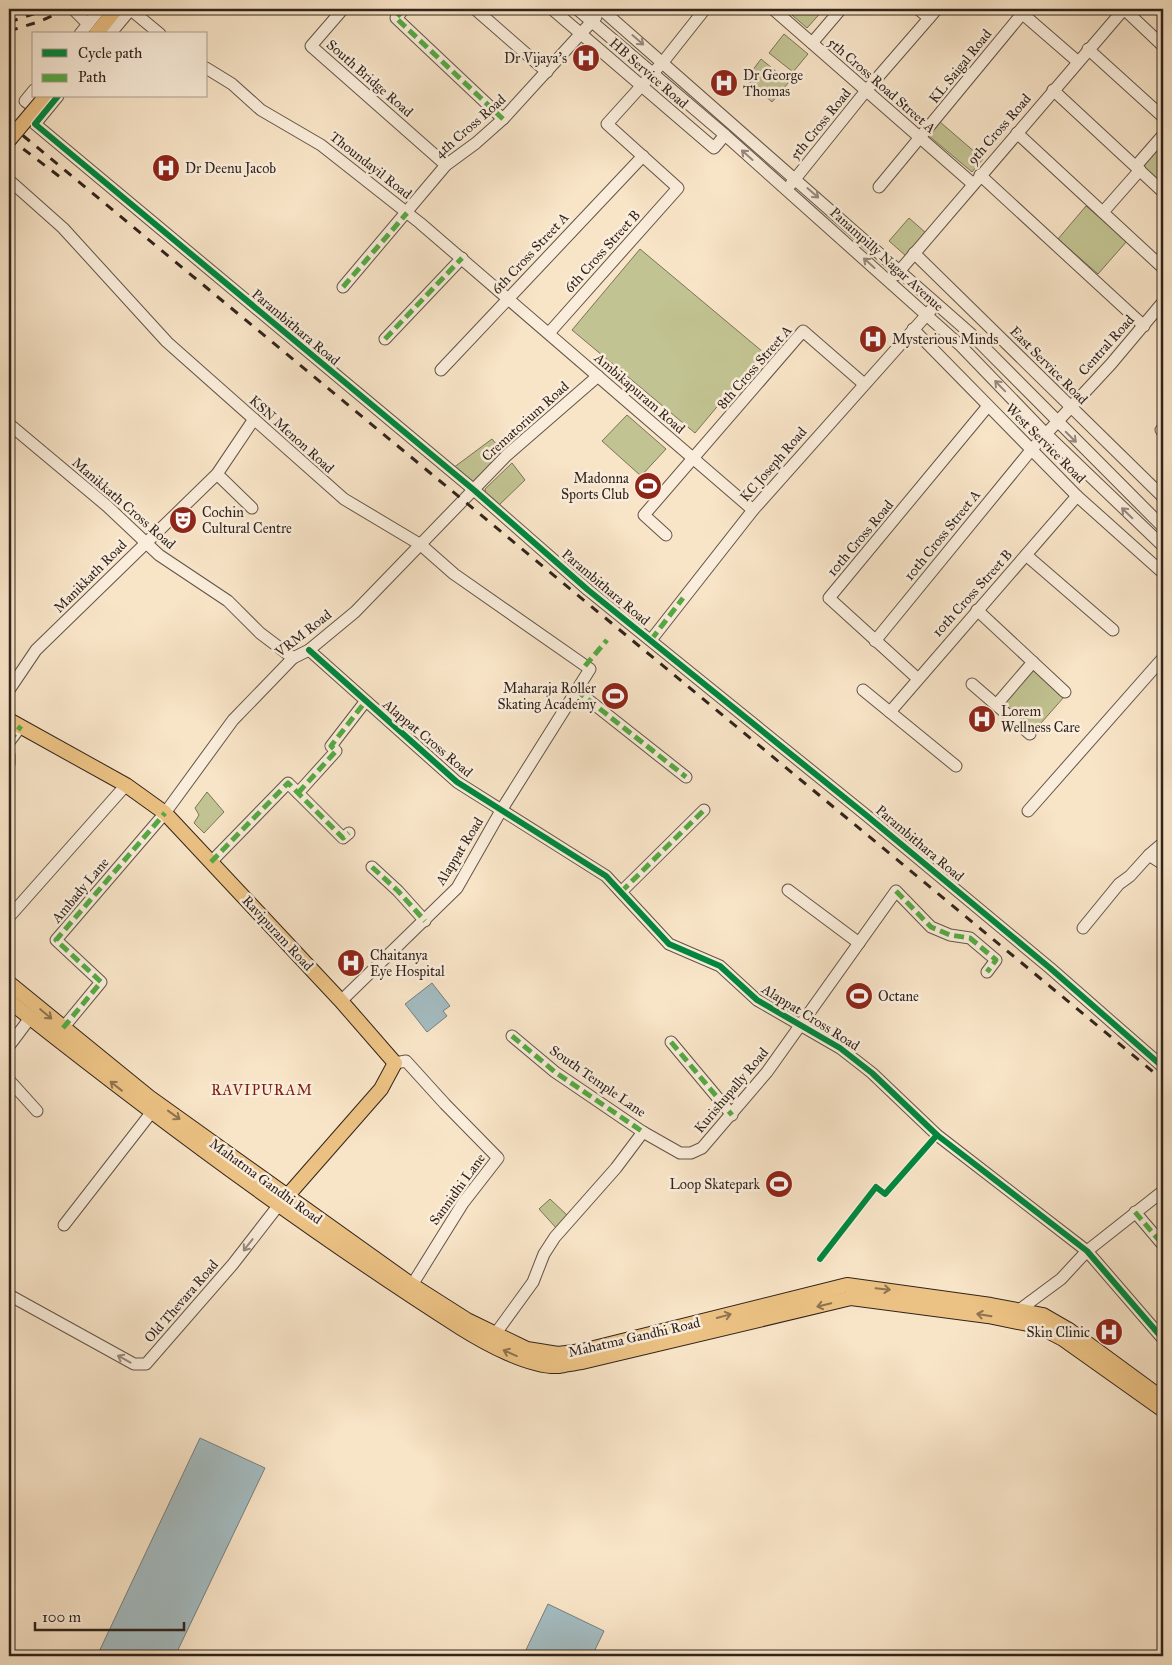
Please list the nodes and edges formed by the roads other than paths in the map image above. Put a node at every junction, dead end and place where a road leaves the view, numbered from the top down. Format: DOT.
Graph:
graph roads {
  1 [pos="73,9"];
  2 [pos="100,9"];
  3 [pos="116,9"];
  4 [pos="131,9"];
  5 [pos="343,9"];
  6 [pos="404,9"];
  7 [pos="475,9"];
  8 [pos="552,9"];
  9 [pos="577,9"];
  10 [pos="601,9"];
  11 [pos="705,9"];
  12 [pos="773,9"];
  13 [pos="841,9"];
  14 [pos="918,9"];
  15 [pos="937,9"];
  16 [pos="1124,9"];
  17 [pos="1022,10"];
  18 [pos="929,18"];
  19 [pos="592,22"];
  20 [pos="92,29"];
  21 [pos="112,32"];
  22 [pos="158,32"];
  23 [pos="582,35"];
  24 [pos="812,43"];
  25 [pos="1163,46"];
  26 [pos="1088,49"];
  27 [pos="663,62"];
  28 [pos="1077,62"];
  29 [pos="208,69"];
  30 [pos="547,72"];
  31 [pos="653,73"];
  32 [pos="641,86"];
  33 [pos="1053,90"];
  34 [pos="32,92"];
  35 [pos="865,92"];
  36 [pos="44,98"];
  37 [pos="56,98"];
  38 [pos="43,114"];
  39 [pos="1163,117"];
  40 [pos="503,120"];
  41 [pos="1017,133"];
  42 [pos="725,135"];
  43 [pos="1163,135"];
  44 [pos="921,139"];
  45 [pos="9,140"];
  46 [pos="642,156"];
  47 [pos="446,165"];
  48 [pos="1138,168"];
  49 [pos="795,178"];
  50 [pos="976,179"];
  51 [pos="9,180"];
  52 [pos="879,188"];
  53 [pos="787,190"];
  54 [pos="1163,192"];
  55 [pos="1103,212"];
  56 [pos="407,213"];
  57 [pos="914,253"];
  58 [pos="462,258"];
  59 [pos="1163,268"];
  60 [pos="899,271"];
  61 [pos="890,282"];
  62 [pos="343,288"];
  63 [pos="508,298"];
  64 [pos="1163,302"];
  65 [pos="936,304"];
  66 [pos="926,315"];
  67 [pos="1144,326"];
  68 [pos="913,329"];
  69 [pos="549,333"];
  70 [pos="386,339"];
  71 [pos="440,370"];
  72 [pos="598,376"];
  73 [pos="864,384"];
  74 [pos="988,406"];
  75 [pos="1069,406"];
  76 [pos="254,419"];
  77 [pos="1056,422"];
  78 [pos="9,424"];
  79 [pos="1045,433"];
  80 [pos="1032,449"];
  81 [pos="695,459"];
  82 [pos="217,474"];
  83 [pos="474,490"];
  84 [pos="1077,496"];
  85 [pos="1163,497"];
  86 [pos="252,508"];
  87 [pos="753,510"];
  88 [pos="454,512"];
  89 [pos="1163,527"];
  90 [pos="666,535"];
  91 [pos="144,544"];
  92 [pos="420,545"];
  93 [pos="1163,546"];
  94 [pos="1026,555"];
  95 [pos="1163,573"];
  96 [pos="977,610"];
  97 [pos="1113,630"];
  98 [pos="651,640"];
  99 [pos="875,641"];
  100 [pos="309,650"];
  101 [pos="293,658"];
  102 [pos="1163,658"];
  103 [pos="1033,662"];
  104 [pos="590,669"];
  105 [pos="917,678"];
  106 [pos="972,684"];
  107 [pos="9,690"];
  108 [pos="576,690"];
  109 [pos="862,690"];
  110 [pos="1065,692"];
  111 [pos="365,702"];
  112 [pos="997,704"];
  113 [pos="890,712"];
  114 [pos="15,723"];
  115 [pos="1030,734"];
  116 [pos="9,742"];
  117 [pos="9,755"];
  118 [pos="9,764"];
  119 [pos="956,766"];
  120 [pos="686,777"];
  121 [pos="126,785"];
  122 [pos="298,794"];
  123 [pos="502,809"];
  124 [pos="704,810"];
  125 [pos="165,812"];
  126 [pos="1028,812"];
  127 [pos="346,836"];
  128 [pos="1163,843"];
  129 [pos="1149,855"];
  130 [pos="211,862"];
  131 [pos="1163,864"];
  132 [pos="372,868"];
  133 [pos="788,890"];
  134 [pos="621,892"];
  135 [pos="9,917"];
  136 [pos="425,921"];
  137 [pos="1083,928"];
  138 [pos="859,943"];
  139 [pos="987,972"];
  140 [pos="9,983"];
  141 [pos="9,1000"];
  142 [pos="341,1001"];
  143 [pos="30,1018"];
  144 [pos="800,1026"];
  145 [pos="63,1028"];
  146 [pos="512,1036"];
  147 [pos="671,1042"];
  148 [pos="9,1046"];
  149 [pos="395,1063"];
  150 [pos="1163,1067"];
  151 [pos="9,1080"];
  152 [pos="37,1110"];
  153 [pos="152,1113"];
  154 [pos="732,1115"];
  155 [pos="643,1132"];
  156 [pos="1163,1191"];
  157 [pos="283,1201"];
  158 [pos="1135,1212"];
  159 [pos="64,1226"];
  160 [pos="1163,1245"];
  161 [pos="1087,1251"];
  162 [pos="412,1285"];
  163 [pos="9,1295"];
  164 [pos="1018,1315"];
  165 [pos="496,1334"];
  166 [pos="1163,1339"];
  167 [pos="557,1360"];
  168 [pos="1163,1400"];
  1 -- 20 [label="street"];
  2 -- 20 [label="street"];
  3 -- 20 [label="main road"];
  4 -- 21 [label="street"];
  4 -- 22 [label="street"];
  5 -- 47 [label="street, South Bridge Road"];
  6 -- 40 [label="street"];
  7 -- 30 [label="street"];
  8 -- 23 [label="street, HB Service Road"];
  9 -- 19 [label="street, Panampilly Nagar Avenue"];
  10 -- 19 [label="street, 4th Cross Road"];
  10 -- 27 [label="street, Panampilly Nagar Avenue, one-way"];
  11 -- 27 [label="street"];
  12 -- 24 [label="street, 5th Cross Road Street A"];
  13 -- 24 [label="street"];
  14 -- 18 [label="street"];
  15 -- 18 [label="street, 5th Cross Road"];
  16 -- 25 [label="street"];
  16 -- 26 [label="street, 9th Cross Road"];
  17 -- 28 [label="street"];
  17 -- 44 [label="street, KL Saigal Road"];
  18 -- 35 [label="street, 5th Cross Road"];
  19 -- 23 [label="street, 4th Cross Road"];
  19 -- 31 [label="street, Panampilly Nagar Avenue"];
  23 -- 30 [label="street, 4th Cross Road"];
  23 -- 32 [label="street, HB Service Road"];
  24 -- 35 [label="street, 5th Cross Road Street A"];
  26 -- 28 [label="street, 9th Cross Road"];
  26 -- 39 [label="street"];
  27 -- 31 [label="street"];
  27 -- 49 [label="street, Panampilly Nagar Avenue"];
  28 -- 33 [label="street, 9th Cross Road"];
  29 -- 56 [label="street, Thoundayil Road"];
  30 -- 40 [label="street, 4th Cross Road"];
  31 -- 32 [label="street"];
  31 -- 42 [label="street, Panampilly Nagar Avenue"];
  32 -- 42 [label="street, HB Service Road"];
  32 -- 46 [label="street"];
  33 -- 41 [label="street, 9th Cross Road"];
  33 -- 48 [label="street"];
  34 -- 38 [label="street"];
  35 -- 44 [label="street, 5th Cross Road Street A"];
  35 -- 49 [label="street, 5th Cross Road"];
  36 -- 45 [label="main road, bridge"];
  37 -- 38 [label="street"];
  38 -- 83 [label="street, Parambithara Road"];
  40 -- 47 [label="street, 4th Cross Road"];
  41 -- 50 [label="street, 9th Cross Road"];
  41 -- 55 [label="street"];
  53 -- 42 [label="street, Panampilly Nagar Avenue, one-way"];
  43 -- 48 [label="street"];
  44 -- 50 [label="street, 5th Cross Road Street A"];
  44 -- 52 [label="street, KL Saigal Road"];
  46 -- 63 [label="street, 6th Cross Street A"];
  46 -- 69 [label="street, 6th Cross Street B"];
  47 -- 56 [label="street, 4th Cross Road"];
  48 -- 54 [label="street"];
  48 -- 55 [label="street"];
  49 -- 53 [label="street, 5th Cross Road"];
  49 -- 60 [label="street, Panampilly Nagar Avenue, one-way"];
  50 -- 57 [label="street, 9th Cross Road"];
  50 -- 67 [label="street, 5th Cross Road Street A"];
  51 -- 76 [label="street, KSN Menon Road"];
  61 -- 53 [label="street, Panampilly Nagar Avenue, one-way"];
  55 -- 59 [label="street"];
  56 -- 58 [label="street, Thoundayil Road"];
  56 -- 62 [label="street, 4th Cross Road"];
  57 -- 60 [label="street, 9th Cross Road"];
  57 -- 75 [label="street, East Service Road"];
  58 -- 63 [label="street, Thoundayil Road"];
  58 -- 70 [label="street"];
  60 -- 61 [label="street, 9th Cross Road"];
  60 -- 65 [label="street, Panampilly Nagar Avenue"];
  61 -- 66 [label="street, Panampilly Nagar Avenue"];
  63 -- 69 [label="street, Ambikapuram Road"];
  63 -- 71 [label="street, 6th Cross Street A"];
  64 -- 67 [label="street, Central Road"];
  65 -- 66 [label="street, KC Joseph Road"];
  65 -- 77 [label="street, Panampilly Nagar Avenue"];
  66 -- 68 [label="street, KC Joseph Road"];
  79 -- 66 [label="street, Panampilly Nagar Avenue, one-way"];
  67 -- 75 [label="street, Central Road"];
  68 -- 73 [label="street, KC Joseph Road"];
  68 -- 74 [label="street, West Service Road"];
  69 -- 72 [label="street, Ambikapuram Road"];
  72 -- 81 [label="street, Ambikapuram Road"];
  72 -- 83 [label="street, Crematorium Road"];
  73 -- 81 [label="street, 8th Cross Street A"];
  73 -- 87 [label="street, KC Joseph Road"];
  74 -- 80 [label="street, West Service Road"];
  74 -- 99 [label="street, 10th Cross Road"];
  75 -- 77 [label="street, Central Road"];
  75 -- 85 [label="street, East Service Road"];
  76 -- 82 [label="street, Manikkath Road"];
  76 -- 92 [label="street, KSN Menon Road"];
  77 -- 79 [label="street, Central Road"];
  77 -- 89 [label="street, Panampilly Nagar Avenue, one-way"];
  78 -- 91 [label="street, Manikkath Cross Road"];
  79 -- 80 [label="street"];
  93 -- 79 [label="street, Panampilly Nagar Avenue, one-way"];
  80 -- 84 [label="street, West Service Road"];
  80 -- 99 [label="street, 10th Cross Street A"];
  81 -- 87 [label="street, Ambikapuram Road"];
  81 -- 90 [label="street"];
  82 -- 86 [label="street"];
  82 -- 91 [label="street, Manikkath Road"];
  83 -- 88 [label="street, Crematorium Road"];
  83 -- 98 [label="street, Parambithara Road"];
  84 -- 94 [label="street, 10th Cross Street B"];
  84 -- 95 [label="street, West Service Road"];
  87 -- 98 [label="street, KC Joseph Road"];
  88 -- 92 [label="street, VRM Road"];
  91 -- 101 [label="street, Manikkath Cross Road"];
  91 -- 107 [label="street, Manikkath Road"];
  92 -- 100 [label="street, VRM Road"];
  92 -- 104 [label="street, KSN Menon Road"];
  94 -- 96 [label="street, 10th Cross Street B"];
  94 -- 97 [label="street"];
  96 -- 103 [label="street"];
  96 -- 105 [label="street, 10th Cross Street B"];
  98 -- 150 [label="street, Parambithara Road"];
  99 -- 105 [label="street, 10th Cross Road"];
  100 -- 101 [label="street, VRM Road"];
  100 -- 111 [label="street, Alappat Cross Road"];
  101 -- 125 [label="street, VRM Road"];
  102 -- 126 [label="street"];
  103 -- 110 [label="street"];
  103 -- 112 [label="street"];
  104 -- 108 [label="street, Alappat Road"];
  105 -- 113 [label="street, 10th Cross Street B"];
  106 -- 112 [label="street"];
  108 -- 120 [label="street"];
  108 -- 123 [label="street, Alappat Road"];
  109 -- 113 [label="street"];
  111 -- 122 [label="street"];
  111 -- 123 [label="street, Alappat Cross Road"];
  112 -- 115 [label="street"];
  113 -- 119 [label="street"];
  114 -- 116 [label="street"];
  114 -- 121 [label="main road, Ravipuram Road"];
  117 -- 118 [label="street"];
  121 -- 125 [label="main road, Ravipuram Road"];
  121 -- 135 [label="street"];
  122 -- 127 [label="street"];
  122 -- 130 [label="street"];
  123 -- 134 [label="street, Alappat Cross Road"];
  123 -- 136 [label="street, Alappat Road"];
  124 -- 134 [label="street"];
  125 -- 130 [label="main road, Ravipuram Road"];
  125 -- 145 [label="street, Ambady Lane"];
  128 -- 129 [label="street"];
  129 -- 131 [label="street"];
  129 -- 137 [label="street"];
  130 -- 142 [label="main road, Ravipuram Road"];
  132 -- 136 [label="street"];
  133 -- 138 [label="street"];
  134 -- 144 [label="street, Alappat Cross Road"];
  136 -- 142 [label="street, Alappat Road"];
  138 -- 139 [label="street, Kurishupally Road"];
  138 -- 144 [label="street, Kurishupally Road"];
  140 -- 145 [label="main road, Mahatma Gandhi Road, one-way"];
  141 -- 143 [label="main road, Mahatma Gandhi Road"];
  142 -- 149 [label="main road, Ravipuram Road"];
  143 -- 148 [label="street"];
  153 -- 143 [label="main road, Mahatma Gandhi Road, one-way"];
  144 -- 154 [label="street, Kurishupally Road"];
  144 -- 161 [label="street, Alappat Cross Road"];
  145 -- 157 [label="main road, Mahatma Gandhi Road, one-way"];
  146 -- 155 [label="street, South Temple Lane"];
  147 -- 154 [label="street"];
  149 -- 157 [label="main road"];
  149 -- 162 [label="street, Sannidhi Lane"];
  151 -- 152 [label="street"];
  153 -- 157 [label="main road, Mahatma Gandhi Road"];
  153 -- 159 [label="street"];
  154 -- 155 [label="street, Kurishupally Road"];
  155 -- 165 [label="street"];
  156 -- 158 [label="street"];
  157 -- 162 [label="main road, Mahatma Gandhi Road"];
  157 -- 163 [label="street, Old Thevara Road, one-way"];
  167 -- 157 [label="main road, Mahatma Gandhi Road, one-way"];
  158 -- 160 [label="street"];
  158 -- 161 [label="street"];
  161 -- 164 [label="street"];
  161 -- 166 [label="street, Alappat Cross Road"];
  162 -- 165 [label="main road, Mahatma Gandhi Road"];
  164 -- 167 [label="main road, Mahatma Gandhi Road"];
  164 -- 168 [label="main road, Mahatma Gandhi Road"];
  165 -- 167 [label="main road, Mahatma Gandhi Road"];
}
